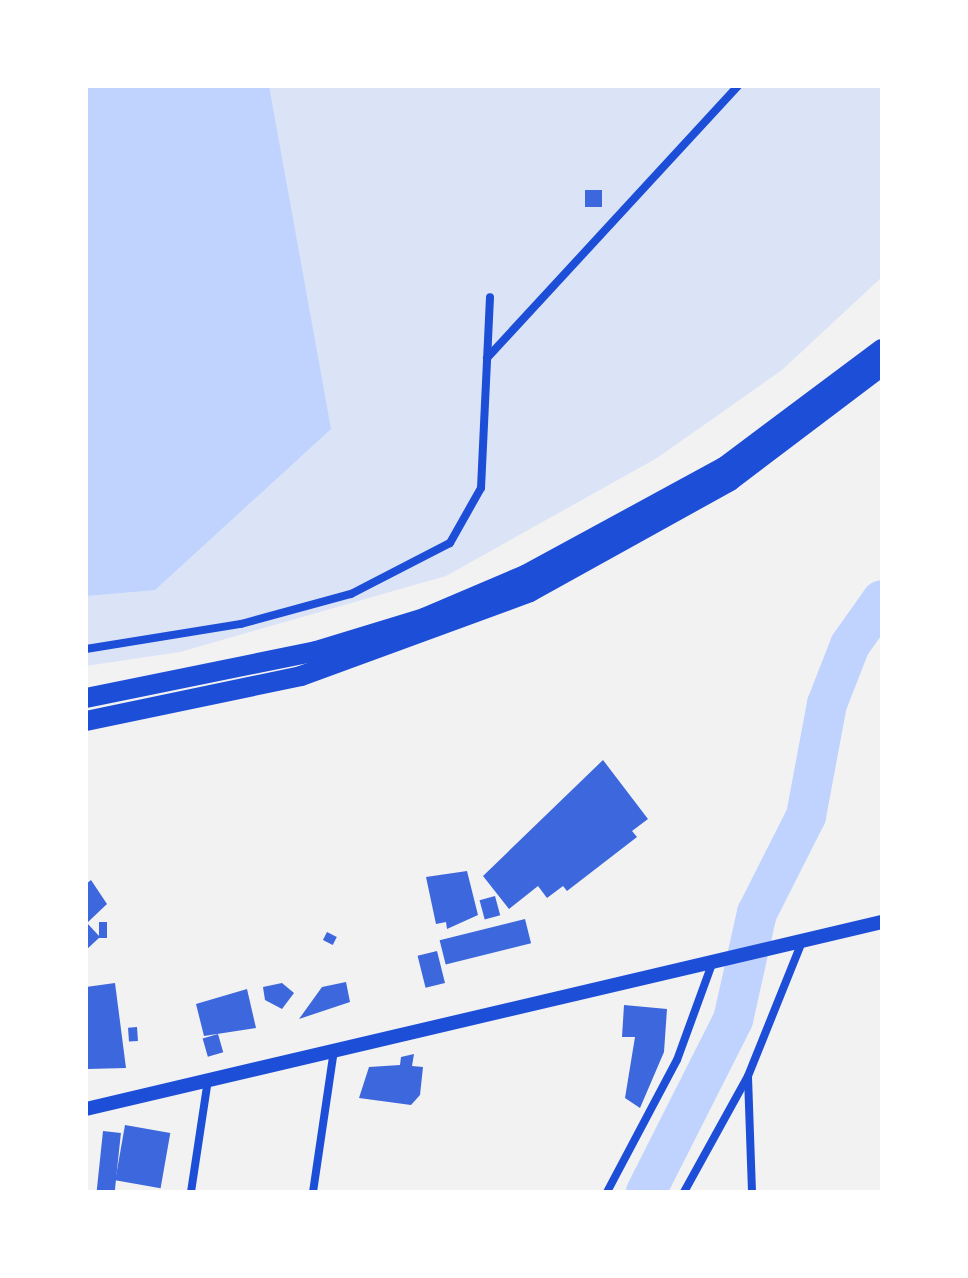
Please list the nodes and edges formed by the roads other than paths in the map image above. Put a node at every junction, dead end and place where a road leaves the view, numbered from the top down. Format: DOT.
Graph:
graph roads {
  1 [pos="738,86"];
  2 [pos="490,297"];
  3 [pos="882,332"];
  4 [pos="882,349"];
  5 [pos="487,358"];
  6 [pos="882,366"];
  7 [pos="882,379"];
  8 [pos="829,412"];
  9 [pos="774,432"];
  10 [pos="86,649"];
  11 [pos="86,698"];
  12 [pos="86,721"];
  13 [pos="882,922"];
  14 [pos="804,938"];
  15 [pos="714,958"];
  16 [pos="334,1049"];
  17 [pos="748,1076"];
  18 [pos="208,1080"];
  19 [pos="86,1109"];
  20 [pos="191,1192"];
  21 [pos="313,1192"];
  22 [pos="607,1192"];
  23 [pos="684,1192"];
  24 [pos="752,1192"];
  1 -- 5 [label="street"];
  2 -- 5 [label="street"];
  3 -- 9 [label="highway"];
  4 -- 9 [label="highway"];
  5 -- 10 [label="street"];
  6 -- 8 [label="highway"];
  7 -- 8 [label="highway"];
  8 -- 12 [label="highway"];
  9 -- 11 [label="highway"];
  13 -- 14 [label="street"];
  14 -- 15 [label="street"];
  14 -- 17 [label="street"];
  15 -- 16 [label="street"];
  15 -- 22 [label="street"];
  16 -- 18 [label="street"];
  16 -- 21 [label="street"];
  17 -- 23 [label="street"];
  17 -- 24 [label="street"];
  18 -- 19 [label="street"];
  18 -- 20 [label="street"];
}
